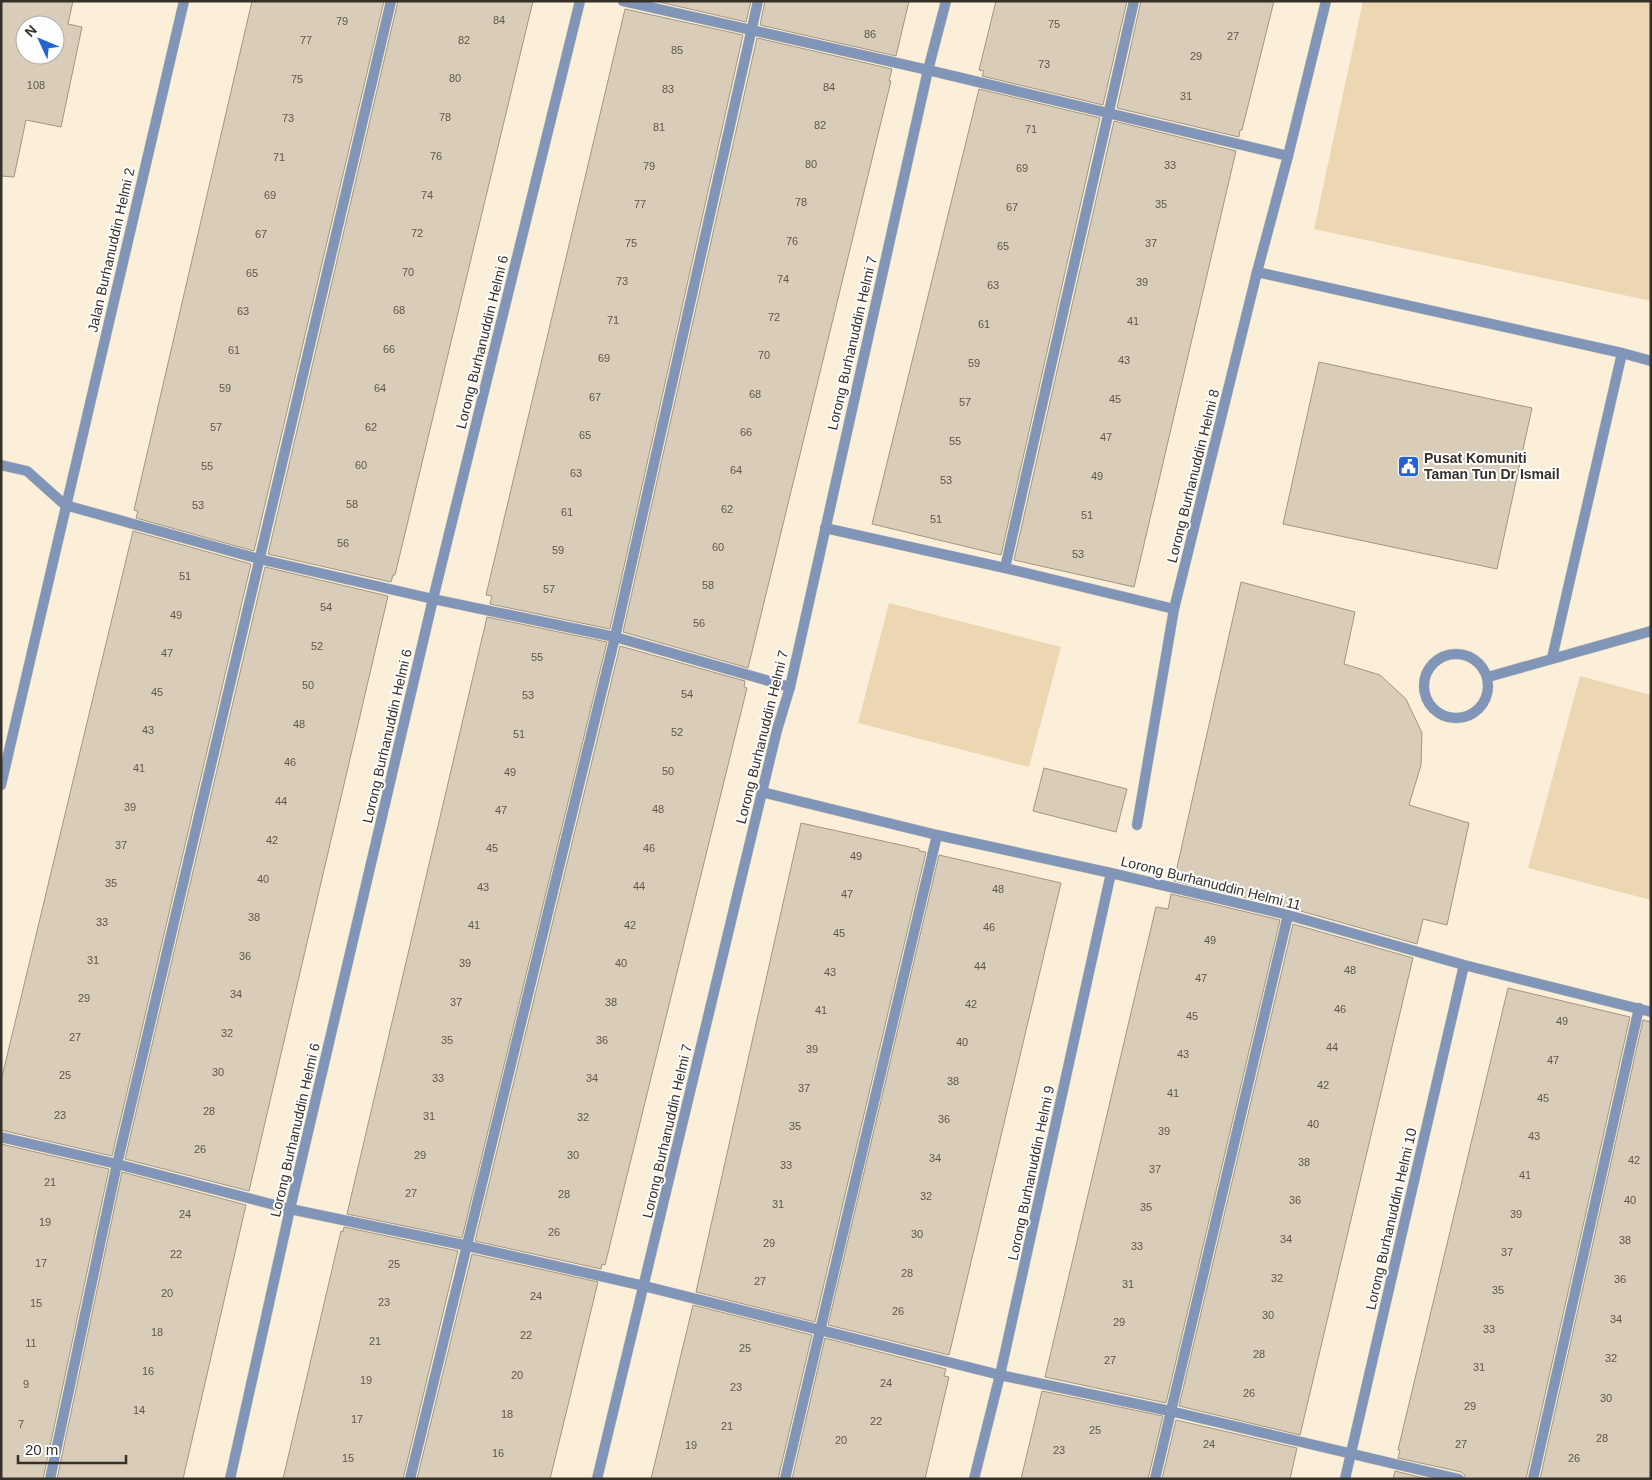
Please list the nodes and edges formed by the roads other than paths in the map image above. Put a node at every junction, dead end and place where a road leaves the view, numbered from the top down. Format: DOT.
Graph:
graph roads {
  1 [pos="184,1"];
  2 [pos="391,1"];
  3 [pos="580,1"];
  4 [pos="623,1"];
  5 [pos="758,1"];
  6 [pos="946,1"];
  7 [pos="1134,1"];
  8 [pos="1326,1"];
  9 [pos="752,30"];
  10 [pos="928,70"];
  11 [pos="1108,112"];
  12 [pos="1288,156"];
  13 [pos="1257,272"];
  14 [pos="1622,353"];
  15 [pos="1651,360"];
  16 [pos="1,464"];
  17 [pos="65,505"];
  18 [pos="824,528"];
  19 [pos="259,558"];
  20 [pos="1005,568"];
  21 [pos="433,599"];
  22 [pos="1174,610"];
  23 [pos="1651,631"];
  24 [pos="615,637"];
  25 [pos="1552,658"];
  26 [pos="1488,677"];
  27 [pos="790,687"];
  28 [pos="1,785"];
  29 [pos="762,792"];
  30 [pos="1137,825"];
  31 [pos="937,836"];
  32 [pos="1111,873"];
  33 [pos="1288,915"];
  34 [pos="1464,965"];
  35 [pos="1639,1008"];
  36 [pos="1651,1012"];
  37 [pos="1,1138"];
  38 [pos="117,1164"];
  39 [pos="290,1209"];
  40 [pos="468,1246"];
  41 [pos="644,1286"];
  42 [pos="820,1331"];
  43 [pos="1000,1375"];
  44 [pos="1170,1411"];
  45 [pos="1351,1453"];
  46 [pos="50,1479"];
  47 [pos="230,1479"];
  48 [pos="410,1479"];
  49 [pos="597,1479"];
  50 [pos="785,1479"];
  51 [pos="974,1479"];
  52 [pos="1155,1479"];
  53 [pos="1345,1479"];
  54 [pos="1459,1479"];
  55 [pos="1533,1479"];
  1 -- 17 [label="street, Jalan Burhanuddin Helmi 2"];
  2 -- 19 [label="street"];
  3 -- 21 [label="street, Lorong Burhanuddin Helmi 6"];
  4 -- 9 [label="street"];
  5 -- 9 [label="street"];
  6 -- 10 [label="street, Lorong Burhanuddin Helmi 7"];
  7 -- 11 [label="street"];
  8 -- 12 [label="street, Lorong Burhanuddin Helmi 8"];
  9 -- 10 [label="street"];
  9 -- 24 [label="street"];
  10 -- 11 [label="street"];
  10 -- 18 [label="street, Lorong Burhanuddin Helmi 7"];
  11 -- 12 [label="street"];
  11 -- 20 [label="street"];
  12 -- 13 [label="street, Lorong Burhanuddin Helmi 8"];
  13 -- 14 [label="street"];
  13 -- 22 [label="street, Lorong Burhanuddin Helmi 8"];
  14 -- 15 [label="street"];
  14 -- 25 [label="street"];
  16 -- 17 [label="street"];
  17 -- 19 [label="street"];
  17 -- 28 [label="street, Jalan Burhanuddin Helmi 2"];
  18 -- 20 [label="street"];
  18 -- 27 [label="street, Lorong Burhanuddin Helmi 7"];
  19 -- 21 [label="street"];
  19 -- 38 [label="street"];
  20 -- 22 [label="street"];
  21 -- 24 [label="street"];
  21 -- 39 [label="street, Lorong Burhanuddin Helmi 6"];
  22 -- 30 [label="street, Lorong Burhanuddin Helmi 8"];
  23 -- 25 [label="street"];
  24 -- 27 [label="street"];
  24 -- 40 [label="street"];
  25 -- 26 [label="street"];
  26 -- 26 [label="street"];
  27 -- 29 [label="street, Lorong Burhanuddin Helmi 7"];
  29 -- 31 [label="street, Lorong Burhanuddin Helmi 11"];
  29 -- 41 [label="street, Lorong Burhanuddin Helmi 7"];
  31 -- 32 [label="street, Lorong Burhanuddin Helmi 11"];
  31 -- 42 [label="street"];
  32 -- 33 [label="street, Lorong Burhanuddin Helmi 11"];
  32 -- 43 [label="street, Lorong Burhanuddin Helmi 9"];
  33 -- 34 [label="street, Lorong Burhanuddin Helmi 11"];
  33 -- 44 [label="street"];
  34 -- 35 [label="street, Lorong Burhanuddin Helmi 11"];
  34 -- 45 [label="street, Lorong Burhanuddin Helmi 10"];
  35 -- 36 [label="street, Lorong Burhanuddin Helmi 11"];
  35 -- 55 [label="street"];
  37 -- 38 [label="street"];
  38 -- 39 [label="street"];
  38 -- 46 [label="street"];
  39 -- 40 [label="street"];
  39 -- 47 [label="street, Lorong Burhanuddin Helmi 6"];
  40 -- 41 [label="street"];
  40 -- 48 [label="street"];
  41 -- 42 [label="street"];
  41 -- 49 [label="street, Lorong Burhanuddin Helmi 7"];
  42 -- 43 [label="street"];
  42 -- 50 [label="street"];
  43 -- 44 [label="street"];
  43 -- 51 [label="street, Lorong Burhanuddin Helmi 9"];
  44 -- 45 [label="street"];
  44 -- 52 [label="street"];
  45 -- 53 [label="street, Lorong Burhanuddin Helmi 10"];
  45 -- 54 [label="street"];
}
